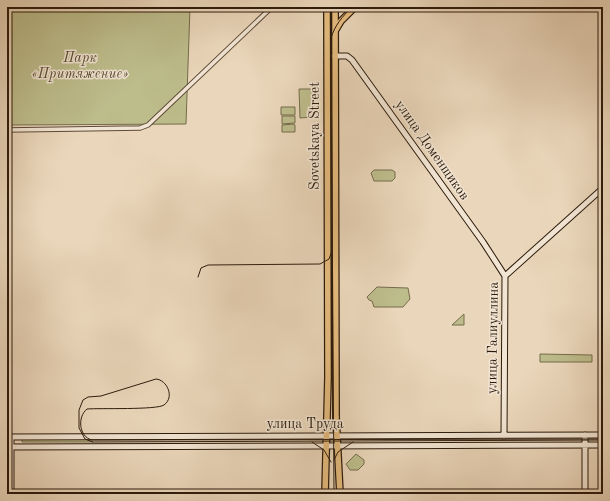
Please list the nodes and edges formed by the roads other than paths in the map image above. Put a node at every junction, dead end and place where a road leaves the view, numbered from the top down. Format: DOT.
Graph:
graph roads {
  1 [pos="272,7"];
  2 [pos="327,7"];
  3 [pos="335,7"];
  4 [pos="355,7"];
  5 [pos="335,31"];
  6 [pos="327,56"];
  7 [pos="335,56"];
  8 [pos="7,130"];
  9 [pos="603,188"];
  10 [pos="328,264"];
  11 [pos="336,264"];
  12 [pos="505,276"];
  13 [pos="585,435"];
  14 [pos="603,435"];
  15 [pos="327,436"];
  16 [pos="338,436"];
  17 [pos="504,436"];
  18 [pos="9,437"];
  19 [pos="326,445"];
  20 [pos="338,445"];
  21 [pos="585,445"];
  22 [pos="603,445"];
  23 [pos="9,447"];
  24 [pos="11,494"];
  25 [pos="325,494"];
  26 [pos="340,494"];
  27 [pos="585,494"];
  1 -- 8 [label="street"];
  2 -- 6 [label="main road, Sovetskaya Street"];
  3 -- 5 [label="main road, Sovetskaya Street"];
  4 -- 5 [label="main road"];
  5 -- 7 [label="main road, Sovetskaya Street"];
  6 -- 7 [label="main road, улица Доменщиков"];
  6 -- 10 [label="main road, Sovetskaya Street"];
  7 -- 11 [label="main road, Sovetskaya Street"];
  7 -- 12 [label="main road, улица Доменщиков"];
  9 -- 12 [label="main road, улица Галиуллина"];
  10 -- 11 [label="main road"];
  10 -- 15 [label="main road, Sovetskaya Street"];
  11 -- 16 [label="main road, Sovetskaya Street"];
  12 -- 17 [label="main road, улица Галиуллина"];
  13 -- 14 [label="main road, улица Труда"];
  13 -- 17 [label="main road, улица Труда"];
  13 -- 21 [label="main road"];
  15 -- 16 [label="main road, улица Труда"];
  15 -- 18 [label="main road, улица Труда"];
  15 -- 19 [label="main road, Sovetskaya Street"];
  16 -- 17 [label="main road, улица Труда"];
  16 -- 20 [label="main road, Sovetskaya Street"];
  18 -- 23 [label="main road"];
  19 -- 20 [label="main road, улица Труда"];
  19 -- 23 [label="main road, улица Труда"];
  19 -- 25 [label="main road, Sovetskaya Street"];
  20 -- 21 [label="main road, улица Труда"];
  20 -- 26 [label="main road, Sovetskaya Street"];
  21 -- 22 [label="main road, улица Труда"];
  21 -- 27 [label="main road"];
  23 -- 24 [label="main road"];
}
